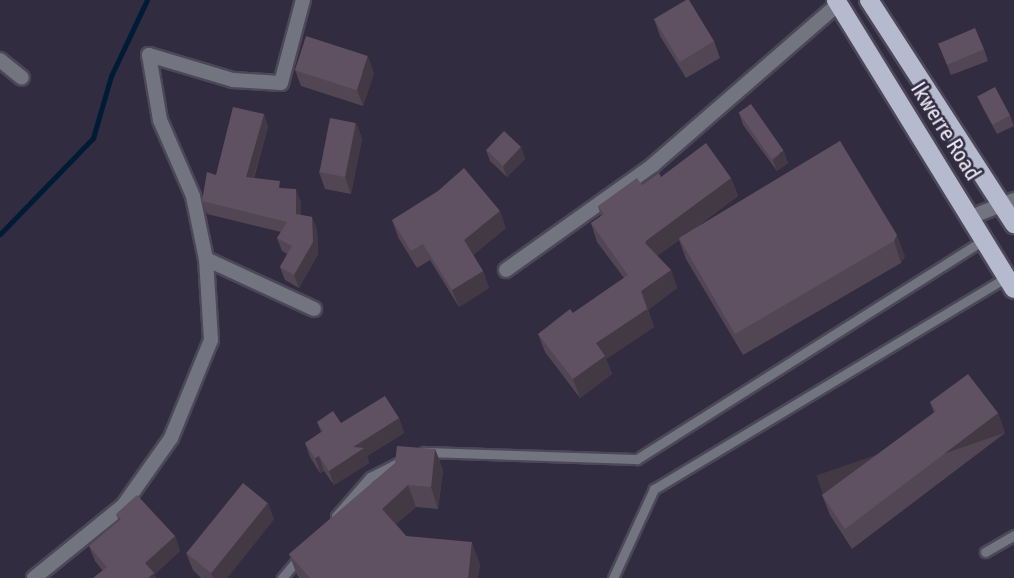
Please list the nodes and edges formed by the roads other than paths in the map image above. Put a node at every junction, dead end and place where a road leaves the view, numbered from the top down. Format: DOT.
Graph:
graph roads {
  1 [pos="303,0"];
  2 [pos="869,0"];
  3 [pos="837,2"];
  4 [pos="0,60"];
  5 [pos="22,78"];
  6 [pos="1008,201"];
  7 [pos="971,217"];
  8 [pos="1014,224"];
  9 [pos="985,239"];
  10 [pos="206,259"];
  11 [pos="506,271"];
  12 [pos="1010,283"];
  13 [pos="314,309"];
  14 [pos="326,527"];
  15 [pos="1014,536"];
  16 [pos="309,548"];
  17 [pos="985,552"];
  18 [pos="34,578"];
  19 [pos="282,578"];
  20 [pos="613,578"];
  1 -- 10 [label="street"];
  2 -- 6 [label="main road"];
  3 -- 7 [label="main road, Ikwerre Road"];
  3 -- 11 [label="street"];
  4 -- 5 [label="street"];
  6 -- 7 [label="street"];
  6 -- 8 [label="main road"];
  7 -- 9 [label="main road, Ikwerre Road"];
  9 -- 12 [label="main road, Ikwerre Road"];
  9 -- 14 [label="lane"];
  10 -- 13 [label="street"];
  10 -- 18 [label="street"];
  12 -- 20 [label="lane"];
  15 -- 17 [label="lane"];
  16 -- 19 [label="lane"];
}
